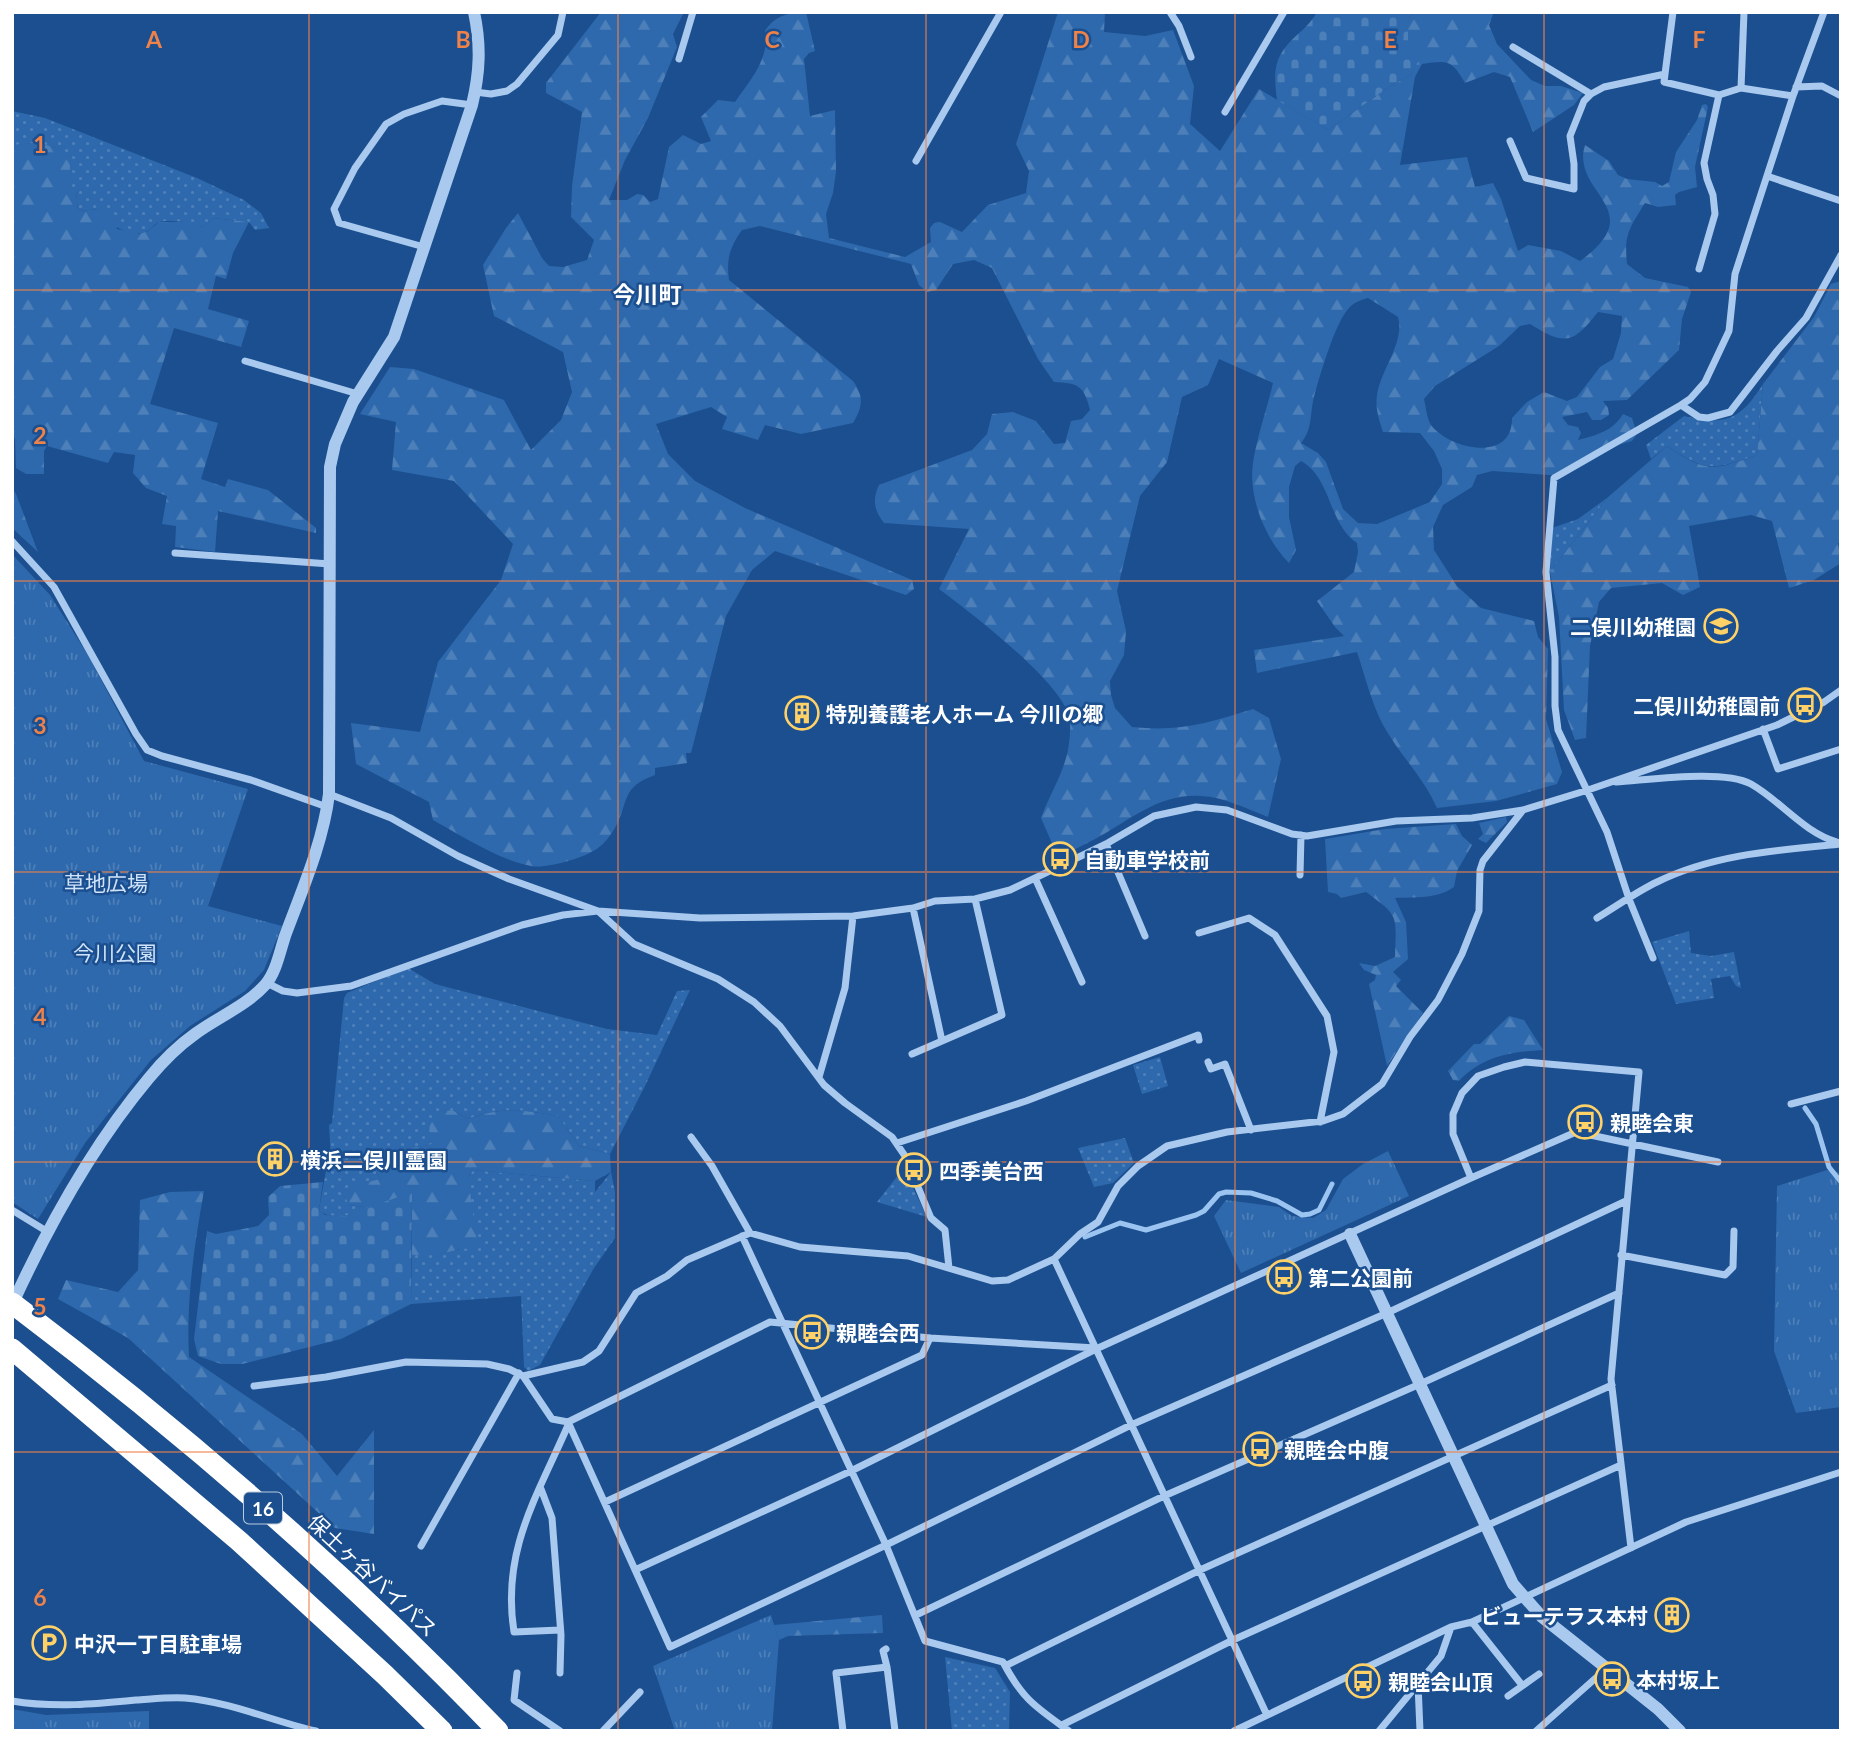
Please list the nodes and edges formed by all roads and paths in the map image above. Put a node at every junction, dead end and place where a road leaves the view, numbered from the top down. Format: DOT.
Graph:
graph roads {
  1 [pos="474,12"];
  2 [pos="563,12"];
  3 [pos="693,12"];
  4 [pos="1001,12"];
  5 [pos="1170,12"];
  6 [pos="1284,12"];
  7 [pos="1673,12"];
  8 [pos="1744,12"];
  9 [pos="1824,12"];
  10 [pos="1513,47"];
  11 [pos="1191,57"];
  12 [pos="679,59"];
  13 [pos="1665,74"];
  14 [pos="1796,87"];
  15 [pos="1741,88"];
  16 [pos="475,92"];
  17 [pos="1591,94"];
  18 [pos="1719,95"];
  19 [pos="1793,96"];
  20 [pos="1841,96"];
  21 [pos="472,105"];
  22 [pos="1226,113"];
  23 [pos="1510,141"];
  24 [pos="916,161"];
  25 [pos="1768,176"];
  26 [pos="1841,201"];
  27 [pos="424,247"];
  28 [pos="1841,255"];
  29 [pos="1699,270"];
  30 [pos="245,361"];
  31 [pos="358,394"];
  32 [pos="1681,405"];
  33 [pos="12,541"];
  34 [pos="176,553"];
  35 [pos="330,564"];
  36 [pos="1841,690"];
  37 [pos="1763,729"];
  38 [pos="1841,749"];
  39 [pos="1608,783"];
  40 [pos="1588,790"];
  41 [pos="328,800"];
  42 [pos="1523,810"];
  43 [pos="1301,835"];
  44 [pos="1841,843"];
  45 [pos="1106,844"];
  46 [pos="1300,875"];
  47 [pos="1035,878"];
  48 [pos="975,899"];
  49 [pos="1629,899"];
  50 [pos="913,908"];
  51 [pos="598,911"];
  52 [pos="853,916"];
  53 [pos="1597,918"];
  54 [pos="1199,933"];
  55 [pos="1145,936"];
  56 [pos="1653,958"];
  57 [pos="1082,982"];
  58 [pos="267,983"];
  59 [pos="1199,1040"];
  60 [pos="942,1041"];
  61 [pos="912,1054"];
  62 [pos="1208,1062"];
  63 [pos="819,1077"];
  64 [pos="1841,1091"];
  65 [pos="1791,1104"];
  66 [pos="1320,1122"];
  67 [pos="1251,1130"];
  68 [pos="691,1137"];
  69 [pos="897,1143"];
  70 [pos="1633,1143"];
  71 [pos="1718,1162"];
  72 [pos="1471,1178"];
  73 [pos="1626,1201"];
  74 [pos="12,1210"];
  75 [pos="1734,1231"];
  76 [pos="48,1233"];
  77 [pos="1350,1234"];
  78 [pos="746,1235"];
  79 [pos="1621,1255"];
  80 [pos="1054,1259"];
  81 [pos="948,1268"];
  82 [pos="1619,1293"];
  83 [pos="12,1304"];
  84 [pos="1387,1313"];
  85 [pos="783,1322"];
  86 [pos="930,1338"];
  87 [pos="12,1349"];
  88 [pos="1096,1349"];
  89 [pos="521,1374"];
  90 [pos="1420,1384"];
  91 [pos="1612,1385"];
  92 [pos="254,1386"];
  93 [pos="819,1402"];
  94 [pos="569,1422"];
  95 [pos="1132,1425"];
  96 [pos="1454,1456"];
  97 [pos="1621,1465"];
  98 [pos="851,1471"];
  99 [pos="1841,1472"];
  100 [pos="541,1489"];
  101 [pos="1164,1496"];
  102 [pos="605,1502"];
  103 [pos="1486,1526"];
  104 [pos="886,1545"];
  105 [pos="421,1546"];
  106 [pos="1631,1548"];
  107 [pos="635,1570"];
  108 [pos="1200,1570"];
  109 [pos="1523,1598"];
  110 [pos="916,1615"];
  111 [pos="1472,1622"];
  112 [pos="1451,1627"];
  113 [pos="560,1630"];
  114 [pos="518,1632"];
  115 [pos="1233,1640"];
  116 [pos="518,1641"];
  117 [pos="886,1649"];
  118 [pos="1005,1666"];
  119 [pos="887,1667"];
  120 [pos="1607,1668"];
  121 [pos="517,1673"];
  122 [pos="559,1674"];
  123 [pos="1539,1674"];
  124 [pos="1418,1684"];
  125 [pos="1522,1685"];
  126 [pos="640,1692"];
  127 [pos="1508,1696"];
  128 [pos="12,1701"];
  129 [pos="1266,1713"];
  130 [pos="1062,1725"];
  131 [pos="316,1731"];
  132 [pos="442,1731"];
  133 [pos="498,1731"];
  134 [pos="560,1731"];
  135 [pos="603,1731"];
  136 [pos="844,1731"];
  137 [pos="895,1731"];
  138 [pos="1069,1731"];
  139 [pos="1234,1731"];
  140 [pos="1379,1731"];
  141 [pos="1420,1731"];
  142 [pos="1536,1731"];
  143 [pos="1680,1731"];
  1 -- 16 [label="street"];
  2 -- 16 [label="street"];
  3 -- 12 [label="street"];
  4 -- 24 [label="street"];
  5 -- 11 [label="street"];
  6 -- 22 [label="street"];
  7 -- 13 [label="street"];
  8 -- 15 [label="street"];
  9 -- 14 [label="street"];
  10 -- 17 [label="street"];
  13 -- 17 [label="street"];
  13 -- 18 [label="street"];
  14 -- 19 [label="street"];
  14 -- 20 [label="street"];
  15 -- 18 [label="street"];
  15 -- 19 [label="street"];
  16 -- 21 [label="street"];
  17 -- 23 [label="street"];
  18 -- 29 [label="street"];
  19 -- 25 [label="street"];
  21 -- 27 [label="street"];
  21 -- 27 [label="street"];
  25 -- 26 [label="street"];
  25 -- 32 [label="street"];
  27 -- 31 [label="street"];
  28 -- 32 [label="street"];
  30 -- 31 [label="street"];
  31 -- 35 [label="street"];
  32 -- 40 [label="street"];
  33 -- 41 [label="street"];
  34 -- 35 [label="street"];
  35 -- 41 [label="street"];
  36 -- 37 [label="street"];
  37 -- 38 [label="street"];
  37 -- 39 [label="street"];
  39 -- 40 [label="street"];
  39 -- 44 [label="street"];
  40 -- 42 [label="street"];
  40 -- 49 [label="street"];
  41 -- 51 [label="street"];
  41 -- 58 [label="street"];
  42 -- 43 [label="street"];
  42 -- 66 [label="street"];
  43 -- 45 [label="street"];
  43 -- 46 [label="street"];
  44 -- 49 [label="street"];
  45 -- 47 [label="street"];
  45 -- 55 [label="street"];
  47 -- 48 [label="street"];
  47 -- 57 [label="street"];
  48 -- 50 [label="street"];
  48 -- 60 [label="street"];
  49 -- 53 [label="street"];
  49 -- 56 [label="street"];
  50 -- 52 [label="street"];
  50 -- 60 [label="street"];
  51 -- 52 [label="street"];
  51 -- 58 [label="street"];
  51 -- 63 [label="street"];
  52 -- 63 [label="street"];
  54 -- 66 [label="street"];
  58 -- 76 [label="street"];
  59 -- 69 [label="street"];
  60 -- 61 [label="street"];
  62 -- 67 [label="street"];
  63 -- 69 [label="street"];
  64 -- 65 [label="street"];
  66 -- 67 [label="street"];
  67 -- 80 [label="street"];
  68 -- 78 [label="street"];
  69 -- 81 [label="street"];
  70 -- 71 [label="street"];
  70 -- 72 [label="street"];
  70 -- 72 [label="street"];
  70 -- 73 [label="street"];
  72 -- 77 [label="street"];
  73 -- 79 [label="street"];
  73 -- 84 [label="street"];
  74 -- 76 [label="street"];
  75 -- 79 [label="street"];
  76 -- 83 [label="street"];
  77 -- 84 [label="street"];
  77 -- 88 [label="street"];
  78 -- 81 [label="street"];
  78 -- 85 [label="street"];
  78 -- 89 [label="street"];
  79 -- 82 [label="street"];
  80 -- 81 [label="street"];
  80 -- 88 [label="street"];
  82 -- 90 [label="street"];
  82 -- 91 [label="street"];
  83 -- 133 [label="highway, 保土ヶ谷バイパス / 16"];
  84 -- 90 [label="street"];
  84 -- 95 [label="street"];
  85 -- 86 [label="street"];
  85 -- 93 [label="street"];
  85 -- 94 [label="street"];
  86 -- 88 [label="street"];
  86 -- 93 [label="street"];
  87 -- 132 [label="highway, 16"];
  88 -- 95 [label="street"];
  88 -- 98 [label="street"];
  89 -- 92 [label="street"];
  89 -- 94 [label="street"];
  89 -- 105 [label="street"];
  90 -- 96 [label="street"];
  90 -- 101 [label="street"];
  91 -- 96 [label="street"];
  91 -- 97 [label="street"];
  93 -- 98 [label="street"];
  93 -- 102 [label="street"];
  94 -- 100 [label="street"];
  94 -- 102 [label="street"];
  95 -- 101 [label="street"];
  95 -- 104 [label="street"];
  96 -- 103 [label="street"];
  96 -- 108 [label="street"];
  97 -- 103 [label="street"];
  97 -- 106 [label="street"];
  98 -- 104 [label="street"];
  98 -- 107 [label="street"];
  99 -- 106 [label="street"];
  100 -- 113 [label="street"];
  100 -- 114 [label="street"];
  101 -- 108 [label="street"];
  101 -- 110 [label="street"];
  102 -- 107 [label="street"];
  103 -- 109 [label="street"];
  103 -- 115 [label="street"];
  104 -- 107 [label="street"];
  104 -- 110 [label="street"];
  106 -- 109 [label="street"];
  108 -- 115 [label="street"];
  108 -- 118 [label="street"];
  109 -- 111 [label="street"];
  109 -- 120 [label="street"];
  110 -- 118 [label="street"];
  111 -- 112 [label="street"];
  111 -- 125 [label="street"];
  112 -- 124 [label="street"];
  112 -- 129 [label="street"];
  113 -- 114 [label="street"];
  113 -- 122 [label="street"];
  114 -- 116 [label="street"];
  115 -- 129 [label="street"];
  115 -- 130 [label="street"];
  117 -- 119 [label="street"];
  118 -- 130 [label="street"];
  119 -- 136 [label="street"];
  119 -- 137 [label="street"];
  120 -- 142 [label="street"];
  120 -- 143 [label="street"];
  121 -- 134 [label="street"];
  123 -- 125 [label="street"];
  124 -- 140 [label="street"];
  124 -- 141 [label="street"];
  125 -- 127 [label="street"];
  126 -- 135 [label="street"];
  128 -- 131 [label="street"];
  129 -- 139 [label="street"];
  130 -- 138 [label="street"];
}
